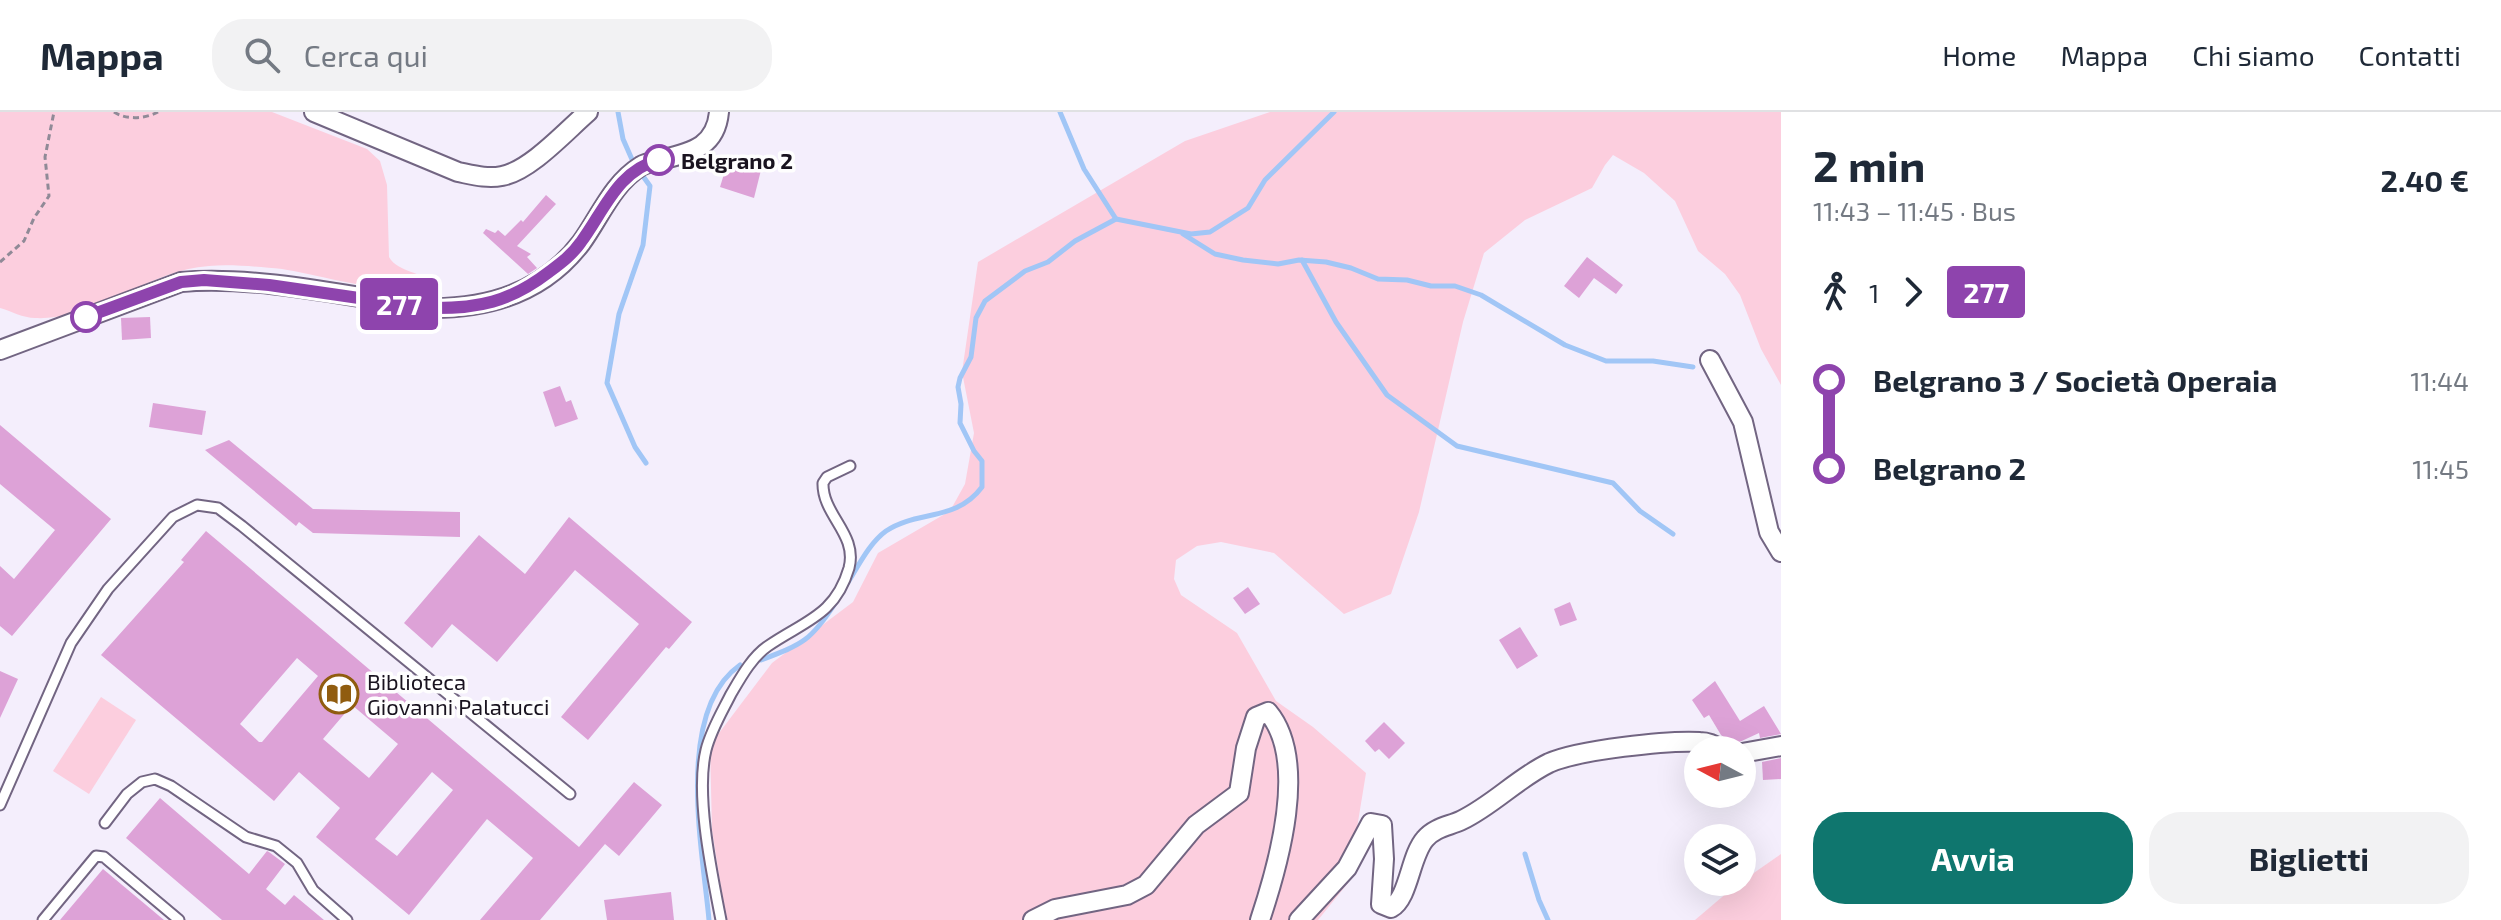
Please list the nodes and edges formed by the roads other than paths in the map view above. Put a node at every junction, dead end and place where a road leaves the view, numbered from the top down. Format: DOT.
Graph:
graph roads {
  1 [pos="314,112"];
  2 [pos="588,112"];
  3 [pos="719,112"];
  4 [pos="0,350"];
  5 [pos="1710,360"];
  6 [pos="850,466"];
  7 [pos="1781,552"];
  8 [pos="1684,743"];
  9 [pos="1781,746"];
  10 [pos="1756,750"];
  11 [pos="570,794"];
  12 [pos="0,805"];
  13 [pos="105,823"];
  14 [pos="43,920"];
  15 [pos="179,920"];
  16 [pos="347,920"];
  17 [pos="721,920"];
  18 [pos="1033,920"];
  19 [pos="1260,920"];
  20 [pos="1299,920"];
  1 -- 2 [label="street"];
  3 -- 4 [label="street"];
  5 -- 7 [label="street"];
  6 -- 17 [label="lane"];
  8 -- 20 [label="street"];
  9 -- 10 [label="street"];
  11 -- 12 [label="lane"];
  13 -- 16 [label="lane"];
  14 -- 15 [label="lane"];
  18 -- 19 [label="street"];
}
